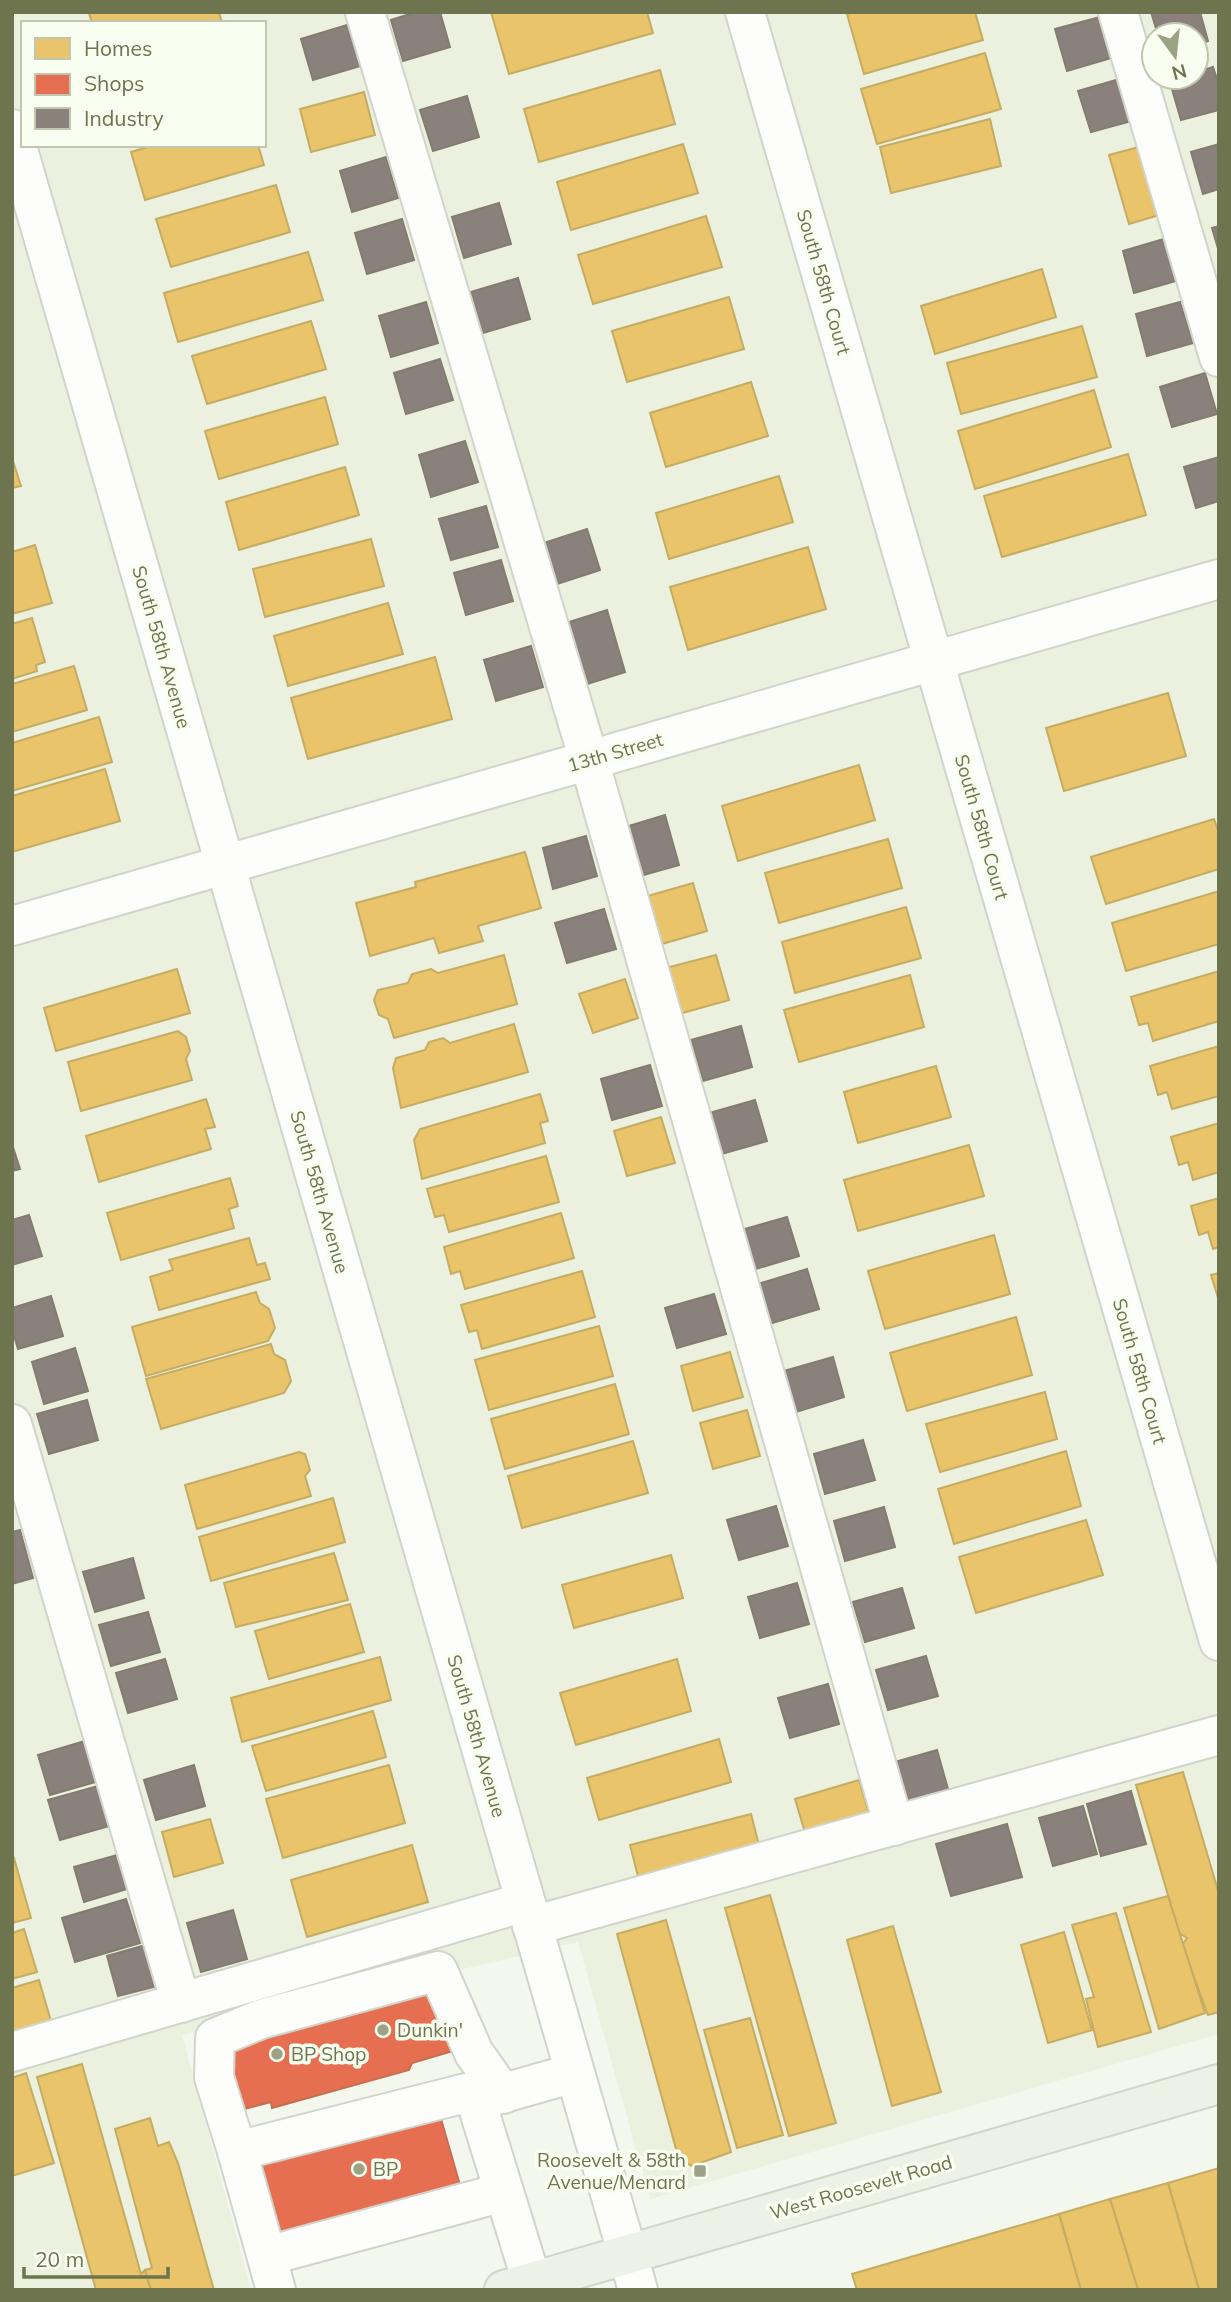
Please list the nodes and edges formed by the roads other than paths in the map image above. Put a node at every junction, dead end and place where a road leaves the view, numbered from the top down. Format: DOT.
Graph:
graph roads {
  1 [pos="365,12"];
  2 [pos="746,12"];
  3 [pos="1118,12"];
  4 [pos="12,129"];
  5 [pos="1219,357"];
  6 [pos="1219,579"];
  7 [pos="934,661"];
  8 [pos="589,760"];
  9 [pos="225,865"];
  10 [pos="12,926"];
  11 [pos="12,1424"];
  12 [pos="1219,1641"];
  13 [pos="1219,1735"];
  14 [pos="894,1826"];
  15 [pos="529,1914"];
  16 [pos="181,2003"];
  17 [pos="12,2052"];
  18 [pos="575,2073"];
  19 [pos="1219,2084"];
  20 [pos="489,2097"];
  21 [pos="237,2151"];
  22 [pos="504,2192"];
  23 [pos="632,2272"];
  24 [pos="272,2273"];
  25 [pos="518,2286"];
  1 -- 8 [label="street"];
  2 -- 7 [label="street, South 58th Court"];
  3 -- 5 [label="street"];
  4 -- 9 [label="street, South 58th Avenue"];
  6 -- 7 [label="street, 13th Street"];
  7 -- 8 [label="street, 13th Street"];
  7 -- 12 [label="street, South 58th Court"];
  8 -- 9 [label="street, 13th Street"];
  8 -- 14 [label="street"];
  9 -- 10 [label="street, 13th Street"];
  9 -- 15 [label="street, South 58th Avenue"];
  11 -- 16 [label="street"];
  13 -- 14 [label="street"];
  14 -- 15 [label="street"];
  15 -- 16 [label="street"];
  15 -- 18 [label="street, South 58th Avenue"];
  16 -- 17 [label="street"];
  18 -- 20 [label="street"];
  18 -- 23 [label="street, South 58th Avenue"];
  19 -- 23 [label="main road, West Roosevelt Road"];
  20 -- 21 [label="street"];
  20 -- 21 [label="street"];
  20 -- 22 [label="street"];
  21 -- 24 [label="street"];
  22 -- 24 [label="street"];
  22 -- 25 [label="street"];
  23 -- 25 [label="main road, West Roosevelt Road"];
}
